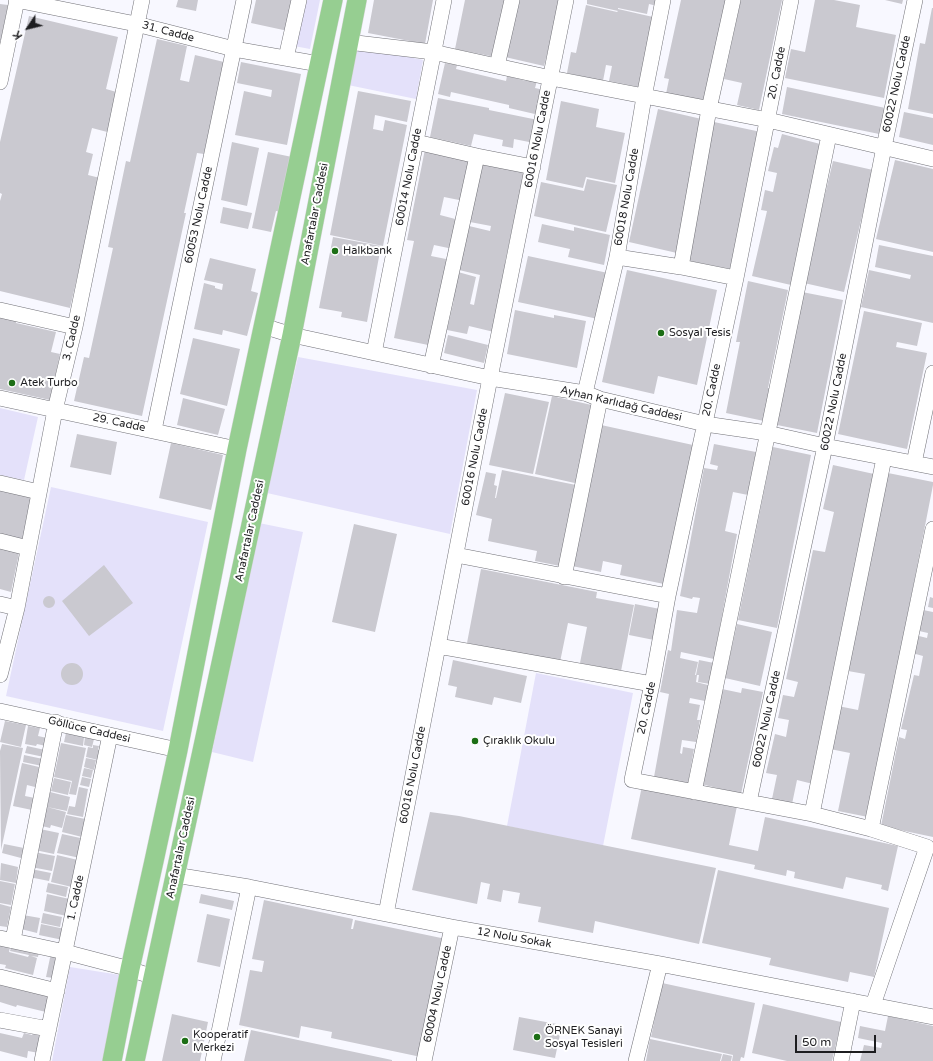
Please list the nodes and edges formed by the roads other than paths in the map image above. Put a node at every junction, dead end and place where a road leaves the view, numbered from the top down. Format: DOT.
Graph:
graph roads {
  1 [pos="16,0"];
  2 [pos="142,0"];
  3 [pos="244,0"];
  4 [pos="299,0"];
  5 [pos="333,0"];
  6 [pos="357,0"];
  7 [pos="444,0"];
  8 [pos="512,0"];
  9 [pos="566,0"];
  10 [pos="663,0"];
  11 [pos="733,0"];
  12 [pos="791,0"];
  13 [pos="915,0"];
  14 [pos="136,24"];
  15 [pos="348,42"];
  16 [pos="234,49"];
  17 [pos="434,52"];
  18 [pos="286,58"];
  19 [pos="319,64"];
  20 [pos="497,66"];
  21 [pos="551,78"];
  22 [pos="0,82"];
  23 [pos="644,97"];
  24 [pos="709,109"];
  25 [pos="768,120"];
  26 [pos="829,135"];
  27 [pos="416,142"];
  28 [pos="884,148"];
  29 [pos="477,156"];
  30 [pos="933,159"];
  31 [pos="533,167"];
  32 [pos="617,257"];
  33 [pos="681,267"];
  34 [pos="736,278"];
  35 [pos="0,310"];
  36 [pos="264,326"];
  37 [pos="75,327"];
  38 [pos="292,335"];
  39 [pos="374,353"];
  40 [pos="431,366"];
  41 [pos="933,373"];
  42 [pos="490,378"];
  43 [pos="585,393"];
  44 [pos="0,398"];
  45 [pos="600,399"];
  46 [pos="55,410"];
  47 [pos="706,424"];
  48 [pos="154,430"];
  49 [pos="767,432"];
  50 [pos="825,446"];
  51 [pos="237,449"];
  52 [pos="884,458"];
  53 [pos="914,463"];
  54 [pos="933,467"];
  55 [pos="0,483"];
  56 [pos="39,492"];
  57 [pos="933,529"];
  58 [pos="0,542"];
  59 [pos="28,548"];
  60 [pos="456,555"];
  61 [pos="564,577"];
  62 [pos="668,596"];
  63 [pos="0,604"];
  64 [pos="17,608"];
  65 [pos="438,646"];
  66 [pos="0,675"];
  67 [pos="652,684"];
  68 [pos="0,711"];
  69 [pos="56,722"];
  70 [pos="110,735"];
  71 [pos="178,750"];
  72 [pos="201,756"];
  73 [pos="694,792"];
  74 [pos="749,802"];
  75 [pos="812,814"];
  76 [pos="871,829"];
  77 [pos="930,847"];
  78 [pos="175,875"];
  79 [pos="248,886"];
  80 [pos="386,914"];
  81 [pos="452,927"];
  82 [pos="6,939"];
  83 [pos="65,952"];
  84 [pos="660,964"];
  85 [pos="130,969"];
  86 [pos="0,977"];
  87 [pos="153,977"];
  88 [pos="57,991"];
  89 [pos="854,1001"];
  90 [pos="873,1005"];
  91 [pos="933,1017"];
  92 [pos="0,1020"];
  93 [pos="48,1029"];
  94 [pos="42,1061"];
  95 [pos="112,1061"];
  96 [pos="135,1061"];
  97 [pos="213,1061"];
  98 [pos="424,1061"];
  99 [pos="636,1061"];
  100 [pos="841,1061"];
  1 -- 14 [label="street, 31. Cadde"];
  1 -- 22 [label="street"];
  2 -- 14 [label="street, 3. Cadde"];
  3 -- 16 [label="street, 60053 Nolu Cadde"];
  4 -- 18 [label="street"];
  5 -- 19 [label="main road"];
  6 -- 15 [label="main road, Anafartalar Caddesi"];
  7 -- 17 [label="street, 60014 Nolu Cadde"];
  8 -- 20 [label="street"];
  9 -- 21 [label="street, 60016 Nolu Cadde"];
  10 -- 23 [label="street, 60018 Nolu Cadde"];
  11 -- 24 [label="street"];
  12 -- 25 [label="street, 20. Cadde"];
  13 -- 28 [label="street, 60022 Nolu Cadde"];
  14 -- 16 [label="street, 31. Cadde"];
  14 -- 37 [label="street, 3. Cadde"];
  15 -- 17 [label="street"];
  15 -- 38 [label="main road, Anafartalar Caddesi"];
  16 -- 18 [label="street, 31. Cadde"];
  16 -- 48 [label="street, 60053 Nolu Cadde"];
  17 -- 20 [label="street"];
  17 -- 27 [label="street, 60014 Nolu Cadde"];
  18 -- 19 [label="street, 31. Cadde"];
  19 -- 36 [label="main road"];
  20 -- 21 [label="street"];
  21 -- 23 [label="street"];
  21 -- 31 [label="street, 60016 Nolu Cadde"];
  23 -- 24 [label="street"];
  23 -- 32 [label="street, 60018 Nolu Cadde"];
  24 -- 25 [label="street"];
  24 -- 33 [label="street"];
  25 -- 26 [label="street"];
  25 -- 34 [label="street, 20. Cadde"];
  26 -- 28 [label="street"];
  26 -- 49 [label="street"];
  27 -- 29 [label="street"];
  27 -- 39 [label="street, 60014 Nolu Cadde"];
  28 -- 30 [label="street"];
  28 -- 50 [label="street, 60022 Nolu Cadde"];
  29 -- 31 [label="street"];
  29 -- 40 [label="street"];
  31 -- 42 [label="street, 60016 Nolu Cadde"];
  32 -- 33 [label="street"];
  32 -- 43 [label="street, 60018 Nolu Cadde"];
  33 -- 34 [label="street"];
  34 -- 47 [label="street, 20. Cadde"];
  35 -- 37 [label="street"];
  36 -- 38 [label="street, Ayhan Karlıdağ Caddesi"];
  36 -- 51 [label="main road"];
  37 -- 46 [label="street, 3. Cadde"];
  38 -- 39 [label="street, Ayhan Karlıdağ Caddesi"];
  38 -- 72 [label="main road, Anafartalar Caddesi"];
  39 -- 40 [label="street, Ayhan Karlıdağ Caddesi"];
  40 -- 42 [label="street, Ayhan Karlıdağ Caddesi"];
  41 -- 53 [label="street"];
  42 -- 43 [label="street, Ayhan Karlıdağ Caddesi"];
  42 -- 60 [label="street, 60016 Nolu Cadde"];
  43 -- 45 [label="street, Ayhan Karlıdağ Caddesi"];
  44 -- 46 [label="street, 29. Cadde"];
  45 -- 47 [label="street, Ayhan Karlıdağ Caddesi"];
  45 -- 61 [label="street"];
  46 -- 48 [label="street, 29. Cadde"];
  46 -- 56 [label="street, 3. Cadde"];
  47 -- 49 [label="street, Ayhan Karlıdağ Caddesi"];
  47 -- 62 [label="street, 20. Cadde"];
  48 -- 51 [label="street, 29. Cadde"];
  49 -- 50 [label="street, Ayhan Karlıdağ Caddesi"];
  49 -- 73 [label="street"];
  50 -- 52 [label="street, Ayhan Karlıdağ Caddesi"];
  50 -- 74 [label="street, 60022 Nolu Cadde"];
  51 -- 71 [label="main road"];
  52 -- 53 [label="street, Ayhan Karlıdağ Caddesi"];
  52 -- 75 [label="street"];
  53 -- 54 [label="street, Ayhan Karlıdağ Caddesi"];
  55 -- 56 [label="street"];
  56 -- 59 [label="street, 3. Cadde"];
  57 -- 76 [label="street"];
  58 -- 59 [label="street"];
  59 -- 64 [label="street, 3. Cadde"];
  60 -- 61 [label="street"];
  60 -- 65 [label="street, 60016 Nolu Cadde"];
  61 -- 62 [label="street"];
  62 -- 67 [label="street, 20. Cadde"];
  63 -- 64 [label="street"];
  64 -- 66 [label="street, 3. Cadde"];
  65 -- 67 [label="street"];
  65 -- 80 [label="street, 60016 Nolu Cadde"];
  67 -- 73 [label="street, 20. Cadde"];
  68 -- 69 [label="street, Göllüce Caddesi"];
  69 -- 70 [label="street, Göllüce Caddesi"];
  69 -- 82 [label="street"];
  70 -- 71 [label="street, Göllüce Caddesi"];
  70 -- 83 [label="street, 1. Cadde"];
  71 -- 72 [label="main road"];
  71 -- 85 [label="main road"];
  72 -- 78 [label="main road, Anafartalar Caddesi"];
  73 -- 74 [label="street"];
  74 -- 75 [label="street"];
  75 -- 76 [label="street"];
  76 -- 77 [label="street"];
  77 -- 90 [label="street"];
  78 -- 79 [label="street, 12 Nolu Sokak"];
  78 -- 87 [label="main road, Anafartalar Caddesi"];
  79 -- 80 [label="street, 12 Nolu Sokak"];
  79 -- 97 [label="street"];
  80 -- 81 [label="street, 12 Nolu Sokak"];
  81 -- 84 [label="street, 12 Nolu Sokak"];
  81 -- 98 [label="street, 60004 Nolu Cadde"];
  82 -- 83 [label="street"];
  83 -- 85 [label="street"];
  83 -- 88 [label="street, 1. Cadde"];
  84 -- 89 [label="street, 12 Nolu Sokak"];
  84 -- 99 [label="street"];
  85 -- 87 [label="street"];
  85 -- 95 [label="main road"];
  86 -- 88 [label="street"];
  87 -- 96 [label="main road, Anafartalar Caddesi"];
  88 -- 93 [label="street, 1. Cadde"];
  89 -- 90 [label="street, 12 Nolu Sokak"];
  89 -- 100 [label="street"];
  90 -- 91 [label="street, 12 Nolu Sokak"];
  92 -- 93 [label="street"];
  93 -- 94 [label="street, 1. Cadde"];
}
